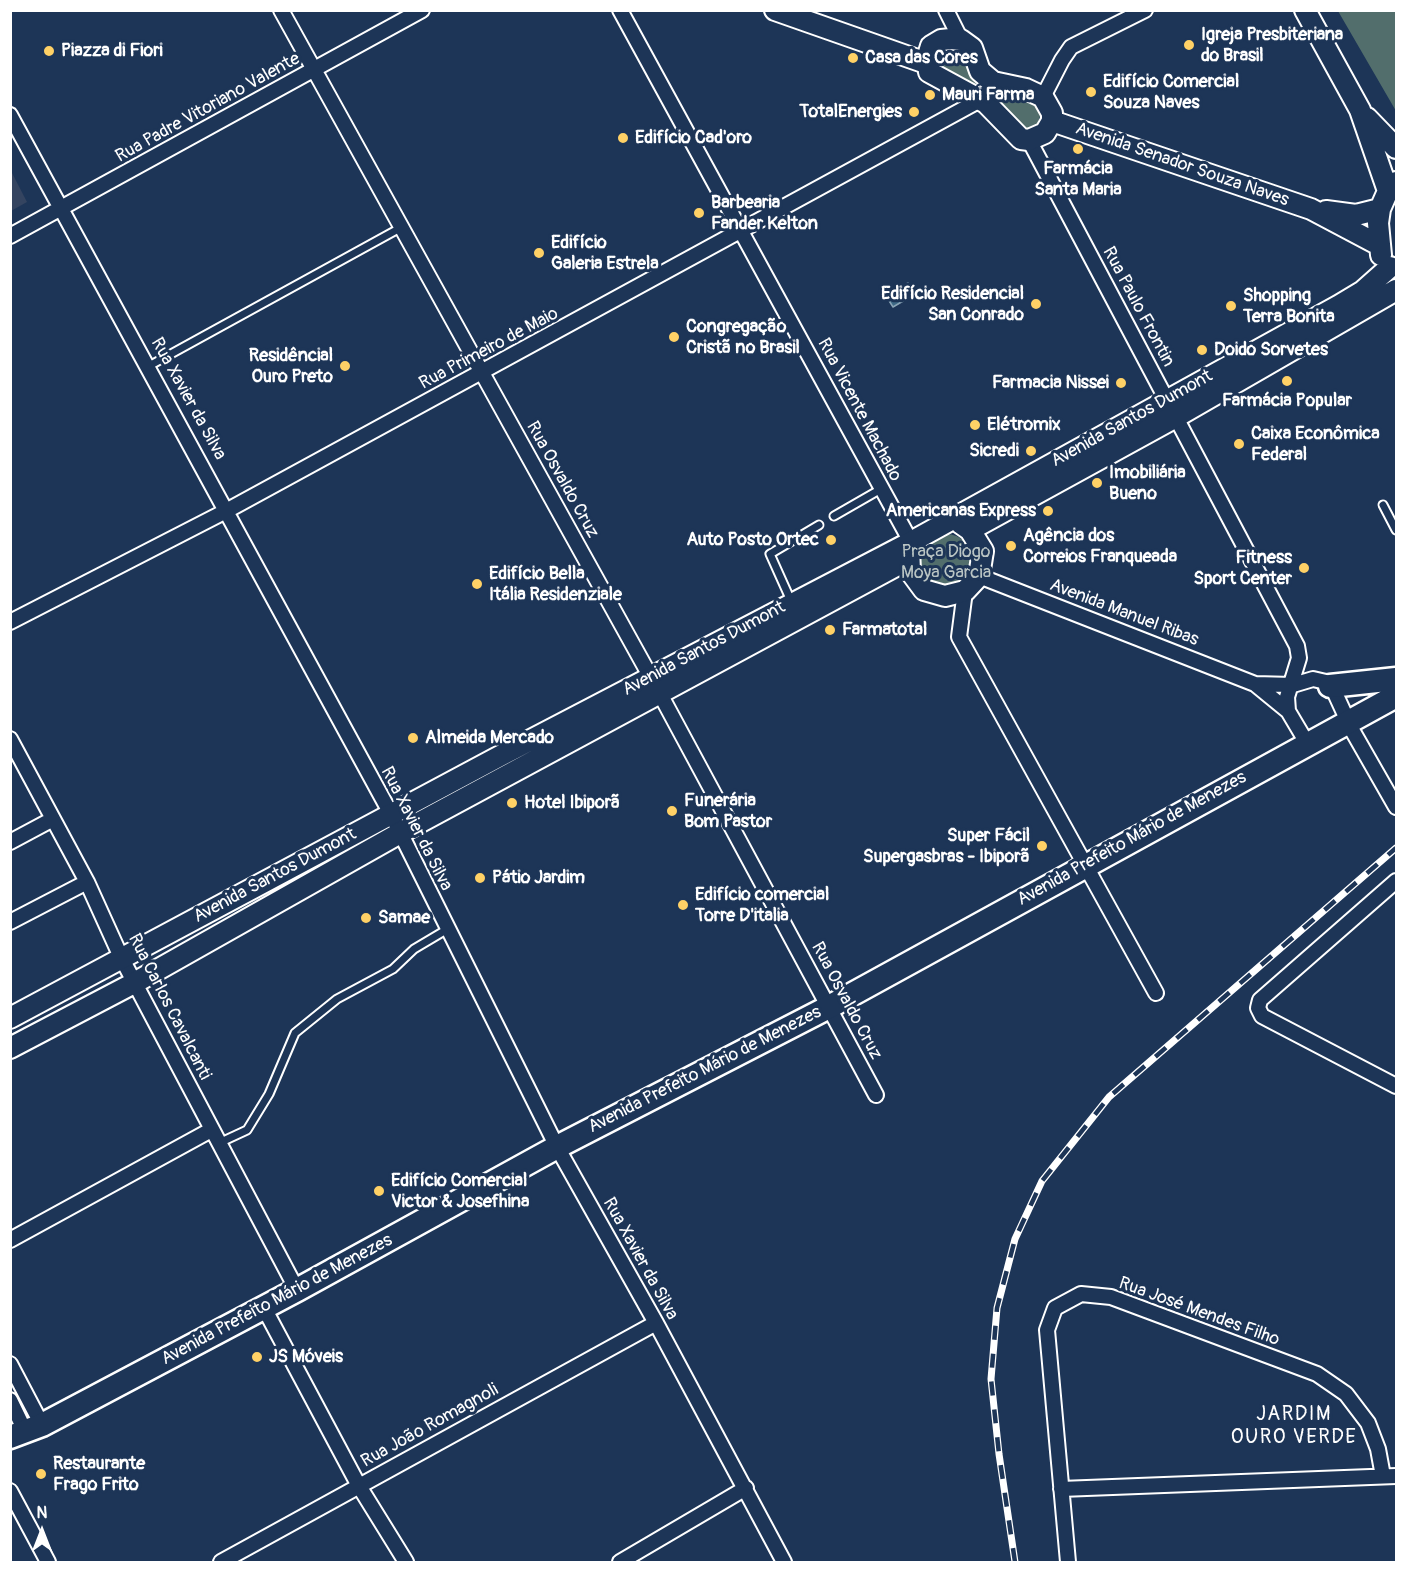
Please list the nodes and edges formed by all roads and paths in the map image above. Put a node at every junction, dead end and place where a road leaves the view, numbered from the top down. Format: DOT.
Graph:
graph roads {
  1 [pos="281,10"];
  2 [pos="422,10"];
  3 [pos="620,10"];
  4 [pos="775,10"];
  5 [pos="946,10"];
  6 [pos="1145,10"];
  7 [pos="1305,10"];
  8 [pos="961,40"];
  9 [pos="926,63"];
  10 [pos="315,69"];
  11 [pos="1043,97"];
  12 [pos="980,100"];
  13 [pos="1360,110"];
  14 [pos="10,115"];
  15 [pos="1052,121"];
  16 [pos="1029,140"];
  17 [pos="1396,148"];
  18 [pos="1388,194"];
  19 [pos="63,207"];
  20 [pos="1311,209"];
  21 [pos="402,227"];
  22 [pos="742,232"];
  23 [pos="10,236"];
  24 [pos="1379,245"];
  25 [pos="1393,270"];
  26 [pos="1396,290"];
  27 [pos="149,366"];
  28 [pos="482,373"];
  29 [pos="1171,409"];
  30 [pos="881,489"];
  31 [pos="1383,505"];
  32 [pos="228,510"];
  33 [pos="834,516"];
  34 [pos="951,520"];
  35 [pos="819,525"];
  36 [pos="970,530"];
  37 [pos="1396,530"];
  38 [pos="909,551"];
  39 [pos="979,576"];
  40 [pos="965,591"];
  41 [pos="792,603"];
  42 [pos="10,622"];
  43 [pos="1396,679"];
  44 [pos="1255,684"];
  45 [pos="655,685"];
  46 [pos="1293,685"];
  47 [pos="1330,686"];
  48 [pos="1396,696"];
  49 [pos="1288,711"];
  50 [pos="1348,722"];
  51 [pos="10,739"];
  52 [pos="1307,743"];
  53 [pos="500,756"];
  54 [pos="509,774"];
  55 [pos="1396,807"];
  56 [pos="391,814"];
  57 [pos="53,819"];
  58 [pos="400,833"];
  59 [pos="10,842"];
  60 [pos="1084,864"];
  61 [pos="1396,881"];
  62 [pos="87,882"];
  63 [pos="250,890"];
  64 [pos="262,911"];
  65 [pos="10,922"];
  66 [pos="446,930"];
  67 [pos="121,957"];
  68 [pos="136,982"];
  69 [pos="1156,993"];
  70 [pos="829,1007"];
  71 [pos="10,1018"];
  72 [pos="10,1048"];
  73 [pos="1396,1086"];
  74 [pos="876,1095"];
  75 [pos="212,1130"];
  76 [pos="219,1143"];
  77 [pos="557,1147"];
  78 [pos="10,1240"];
  79 [pos="297,1290"];
  80 [pos="264,1308"];
  81 [pos="656,1323"];
  82 [pos="10,1364"];
  83 [pos="10,1400"];
  84 [pos="26,1432"];
  85 [pos="1390,1476"];
  86 [pos="359,1486"];
  87 [pos="746,1488"];
  88 [pos="1060,1489"];
  89 [pos="10,1491"];
  90 [pos="48,1563"];
  91 [pos="221,1563"];
  92 [pos="406,1563"];
  93 [pos="620,1563"];
  94 [pos="784,1563"];
  95 [pos="1068,1563"];
  1 -- 10 [label="street, Rua Osvaldo Cruz"];
  2 -- 10 [label="street, Rua Padre Vitoriano Valente"];
  3 -- 22 [label="street, Rua Vicente Machado"];
  4 -- 9 [label="main road"];
  5 -- 8 [label="street"];
  6 -- 11 [label="street"];
  7 -- 13 [label="main road"];
  8 -- 9 [label="main road"];
  8 -- 11 [label="main road"];
  9 -- 12 [label="main road"];
  10 -- 19 [label="street, Rua Padre Vitoriano Valente"];
  10 -- 21 [label="street, Rua Osvaldo Cruz"];
  11 -- 15 [label="main road"];
  12 -- 16 [label="main road"];
  12 -- 22 [label="street, Rua Primeiro de Maio"];
  13 -- 17 [label="main road"];
  13 -- 18 [label="main road"];
  14 -- 19 [label="street, Rua Xavier da Silva"];
  15 -- 16 [label="main road"];
  15 -- 20 [label="main road, Avenida Senador Souza Naves"];
  16 -- 29 [label="street, Rua Paulo Frontin"];
  18 -- 20 [label="main road"];
  18 -- 24 [label="main road"];
  19 -- 23 [label="street, Rua Padre Vitoriano Valente"];
  19 -- 27 [label="street, Rua Xavier da Silva"];
  20 -- 24 [label="main road"];
  21 -- 27 [label="lane"];
  21 -- 28 [label="street, Rua Osvaldo Cruz"];
  22 -- 28 [label="street, Rua Primeiro de Maio"];
  22 -- 30 [label="street, Rua Vicente Machado"];
  24 -- 25 [label="main road"];
  25 -- 29 [label="main road, Avenida Santos Dumont"];
  26 -- 29 [label="main road, Avenida Santos Dumont"];
  27 -- 32 [label="street, Rua Xavier da Silva"];
  28 -- 32 [label="street, Rua Primeiro de Maio"];
  28 -- 45 [label="street, Rua Osvaldo Cruz"];
  29 -- 34 [label="main road, Avenida Santos Dumont"];
  29 -- 36 [label="main road, Avenida Santos Dumont"];
  29 -- 46 [label="street, Rua Paulo Frontin"];
  30 -- 33 [label="lane"];
  30 -- 38 [label="street, Rua Vicente Machado"];
  31 -- 37 [label="lane"];
  32 -- 42 [label="street, Rua Primeiro de Maio"];
  32 -- 56 [label="street, Rua Xavier da Silva"];
  34 -- 36 [label="main road"];
  34 -- 38 [label="main road, Avenida Santos Dumont"];
  35 -- 41 [label="lane"];
  36 -- 39 [label="main road"];
  38 -- 40 [label="main road"];
  38 -- 41 [label="main road, Avenida Santos Dumont"];
  38 -- 45 [label="main road, Avenida Santos Dumont"];
  39 -- 40 [label="main road"];
  39 -- 44 [label="street, Avenida Manuel Ribas"];
  40 -- 60 [label="street"];
  41 -- 45 [label="main road, Avenida Santos Dumont"];
  43 -- 47 [label="main road"];
  44 -- 46 [label="street, Avenida Manuel Ribas"];
  44 -- 49 [label="street, Avenida Manuel Ribas"];
  45 -- 53 [label="main road, Avenida Santos Dumont"];
  45 -- 54 [label="main road, Avenida Santos Dumont"];
  45 -- 70 [label="street, Rua Osvaldo Cruz"];
  46 -- 47 [label="street, Avenida Manuel Ribas"];
  46 -- 49 [label="street"];
  47 -- 50 [label="street"];
  48 -- 50 [label="main road, Avenida Prefeito Mário de Menezes"];
  49 -- 52 [label="street, Avenida Manuel Ribas"];
  50 -- 52 [label="main road, Avenida Prefeito Mário de Menezes"];
  50 -- 55 [label="street"];
  51 -- 57 [label="street, Rua Carlos Cavalcanti"];
  52 -- 60 [label="main road, Avenida Prefeito Mário de Menezes"];
  53 -- 54 [label="main road"];
  53 -- 56 [label="main road, Avenida Santos Dumont"];
  54 -- 58 [label="main road, Avenida Santos Dumont"];
  56 -- 58 [label="street, Rua Xavier da Silva"];
  56 -- 63 [label="main road, Avenida Santos Dumont"];
  57 -- 59 [label="street"];
  57 -- 62 [label="street, Rua Carlos Cavalcanti"];
  58 -- 64 [label="main road, Avenida Santos Dumont"];
  58 -- 66 [label="street, Rua Xavier da Silva"];
  60 -- 69 [label="street"];
  60 -- 70 [label="main road, Avenida Prefeito Mário de Menezes"];
  61 -- 73 [label="street"];
  62 -- 65 [label="street"];
  62 -- 67 [label="street, Rua Carlos Cavalcanti"];
  63 -- 64 [label="main road"];
  63 -- 67 [label="main road, Avenida Santos Dumont"];
  64 -- 68 [label="main road, Avenida Santos Dumont"];
  66 -- 76 [label="lane"];
  66 -- 77 [label="street, Rua Xavier da Silva"];
  67 -- 68 [label="street, Rua Carlos Cavalcanti"];
  67 -- 71 [label="main road, Avenida Santos Dumont"];
  68 -- 72 [label="main road, Avenida Santos Dumont"];
  68 -- 75 [label="street, Rua Carlos Cavalcanti"];
  70 -- 74 [label="street, Rua Osvaldo Cruz"];
  70 -- 77 [label="main road, Avenida Prefeito Mário de Menezes"];
  75 -- 76 [label="street, Rua Carlos Cavalcanti"];
  75 -- 78 [label="street"];
  76 -- 79 [label="street, Rua Carlos Cavalcanti"];
  77 -- 79 [label="main road, Avenida Prefeito Mário de Menezes"];
  77 -- 81 [label="street, Rua Xavier da Silva"];
  79 -- 80 [label="main road, Avenida Prefeito Mário de Menezes"];
  80 -- 84 [label="main road, Avenida Prefeito Mário de Menezes"];
  80 -- 86 [label="street"];
  81 -- 86 [label="street, Rua João Romagnoli"];
  81 -- 87 [label="street, Rua Xavier da Silva"];
  82 -- 84 [label="street"];
  83 -- 84 [label="street"];
  85 -- 88 [label="street"];
  85 -- 88 [label="street, Rua José Mendes Filho"];
  86 -- 91 [label="street, Rua João Romagnoli"];
  86 -- 92 [label="street"];
  87 -- 93 [label="street"];
  87 -- 94 [label="street, Rua Xavier da Silva"];
  88 -- 95 [label="street, Rua José Mendes Filho"];
  89 -- 90 [label="street"];
}
